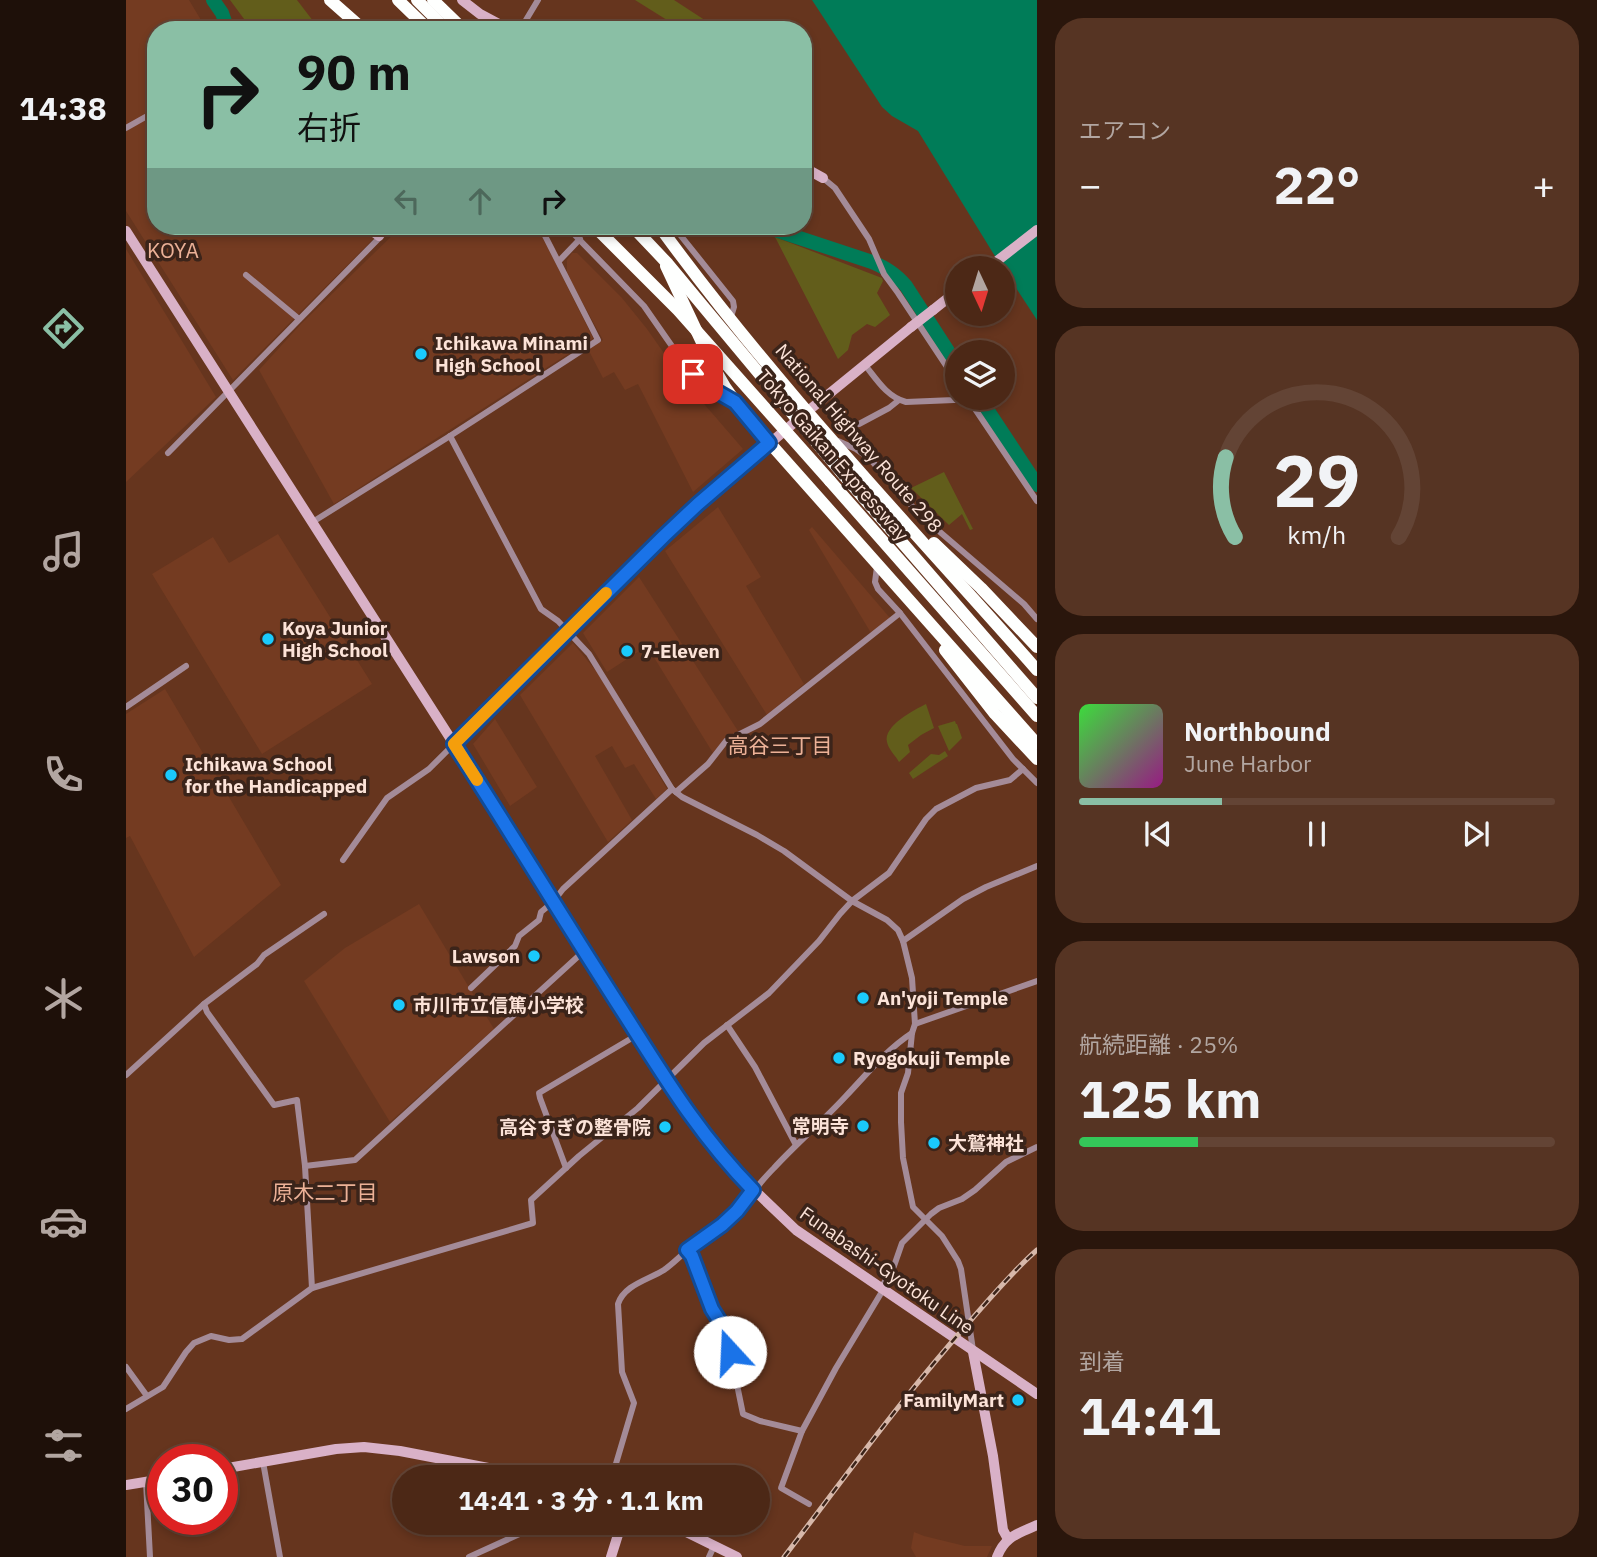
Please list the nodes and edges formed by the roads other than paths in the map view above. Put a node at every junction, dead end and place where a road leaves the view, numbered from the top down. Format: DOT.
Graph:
graph roads {
  1 [pos="330,0"];
  2 [pos="398,0"];
  3 [pos="417,0"];
  4 [pos="462,0"];
  5 [pos="538,0"];
  6 [pos="435,1"];
  7 [pos="354,21"];
  8 [pos="420,21"];
  9 [pos="438,21"];
  10 [pos="455,21"];
  11 [pos="493,21"];
  12 [pos="525,21"];
  13 [pos="147,116"];
  14 [pos="126,128"];
  15 [pos="812,172"];
  16 [pos="823,178"];
  17 [pos="1037,230"];
  18 [pos="126,231"];
  19 [pos="545,235"];
  20 [pos="576,235"];
  21 [pos="603,235"];
  22 [pos="641,235"];
  23 [pos="647,235"];
  24 [pos="666,235"];
  25 [pos="680,235"];
  26 [pos="379,236"];
  27 [pos="580,239"];
  28 [pos="1003,256"];
  29 [pos="559,261"];
  30 [pos="246,275"];
  31 [pos="945,301"];
  32 [pos="299,319"];
  33 [pos="730,319"];
  34 [pos="945,364"];
  35 [pos="864,365"];
  36 [pos="229,393"];
  37 [pos="899,400"];
  38 [pos="945,400"];
  39 [pos="735,402"];
  40 [pos="974,410"];
  41 [pos="808,411"];
  42 [pos="859,424"];
  43 [pos="450,436"];
  44 [pos="833,439"];
  45 [pos="769,443"];
  46 [pos="168,453"];
  47 [pos="1037,501"];
  48 [pos="892,506"];
  49 [pos="312,523"];
  50 [pos="877,564"];
  51 [pos="907,597"];
  52 [pos="900,613"];
  53 [pos="1037,619"];
  54 [pos="568,631"];
  55 [pos="1037,647"];
  56 [pos="186,666"];
  57 [pos="1037,670"];
  58 [pos="1037,698"];
  59 [pos="126,707"];
  60 [pos="1037,716"];
  61 [pos="454,744"];
  62 [pos="1037,744"];
  63 [pos="1037,760"];
  64 [pos="1023,769"];
  65 [pos="1037,783"];
  66 [pos="674,791"];
  67 [pos="343,860"];
  68 [pos="1037,866"];
  69 [pos="852,901"];
  70 [pos="553,902"];
  71 [pos="324,914"];
  72 [pos="903,941"];
  73 [pos="584,951"];
  74 [pos="1037,981"];
  75 [pos="471,988"];
  76 [pos="204,1004"];
  77 [pos="915,1024"];
  78 [pos="727,1025"];
  79 [pos="912,1033"];
  80 [pos="637,1035"];
  81 [pos="126,1075"];
  82 [pos="666,1080"];
  83 [pos="796,1145"];
  84 [pos="1037,1147"];
  85 [pos="305,1166"];
  86 [pos="566,1168"];
  87 [pos="753,1190"];
  88 [pos="925,1220"];
  89 [pos="687,1250"];
  90 [pos="312,1287"];
  91 [pos="882,1289"];
  92 [pos="973,1352"];
  93 [pos="126,1367"];
  94 [pos="1037,1394"];
  95 [pos="146,1396"];
  96 [pos="126,1409"];
  97 [pos="803,1431"];
  98 [pos="263,1462"];
  99 [pos="473,1465"];
  100 [pos="616,1465"];
  101 [pos="238,1466"];
  102 [pos="146,1482"];
  103 [pos="126,1485"];
  104 [pos="808,1504"];
  105 [pos="1037,1525"];
  106 [pos="517,1535"];
  107 [pos="618,1535"];
  108 [pos="692,1535"];
  109 [pos="1008,1539"];
  110 [pos="714,1546"];
  111 [pos="150,1557"];
  112 [pos="280,1557"];
  113 [pos="469,1557"];
  114 [pos="611,1557"];
  115 [pos="709,1557"];
  116 [pos="737,1557"];
  117 [pos="996,1557"];
  1 -- 7 [label="highway"];
  2 -- 8 [label="highway"];
  3 -- 9 [label="highway"];
  4 -- 11 [label="main road"];
  5 -- 12 [label="street"];
  6 -- 10 [label="highway"];
  13 -- 14 [label="street"];
  15 -- 16 [label="main road"];
  16 -- 34 [label="street"];
  17 -- 28 [label="main road"];
  18 -- 36 [label="main road, Funabashi-Gyotoku Line"];
  19 -- 29 [label="street"];
  20 -- 27 [label="street"];
  21 -- 60 [label="highway, Tokyo Gaikan Expressway, bridge"];
  22 -- 58 [label="highway, Tokyo Gaikan Expressway, bridge"];
  23 -- 39 [label="highway"];
  24 -- 33 [label="highway, National Highway Route 298"];
  25 -- 33 [label="street"];
  26 -- 32 [label="street"];
  27 -- 29 [label="street"];
  27 -- 39 [label="street"];
  29 -- 43 [label="street"];
  30 -- 32 [label="street"];
  31 -- 35 [label="main road, bridge"];
  32 -- 36 [label="street"];
  33 -- 41 [label="highway, National Highway Route 298"];
  35 -- 37 [label="street"];
  35 -- 41 [label="main road"];
  36 -- 46 [label="street"];
  36 -- 49 [label="main road, Funabashi-Gyotoku Line"];
  37 -- 38 [label="street"];
  37 -- 42 [label="street"];
  39 -- 45 [label="highway"];
  40 -- 47 [label="street"];
  41 -- 44 [label="highway, National Highway Route 298"];
  41 -- 45 [label="main road"];
  43 -- 49 [label="street"];
  43 -- 54 [label="street"];
  44 -- 48 [label="highway, National Highway Route 298"];
  44 -- 53 [label="street"];
  45 -- 50 [label="highway"];
  45 -- 54 [label="main road"];
  48 -- 55 [label="highway"];
  48 -- 57 [label="highway, National Highway Route 298"];
  49 -- 61 [label="main road, Funabashi-Gyotoku Line"];
  50 -- 51 [label="highway"];
  50 -- 52 [label="street"];
  51 -- 62 [label="highway"];
  51 -- 63 [label="highway"];
  52 -- 64 [label="street"];
  52 -- 66 [label="street"];
  54 -- 61 [label="main road"];
  54 -- 66 [label="street"];
  56 -- 59 [label="street"];
  61 -- 67 [label="street"];
  61 -- 70 [label="main road, Funabashi-Gyotoku Line"];
  64 -- 65 [label="street"];
  64 -- 69 [label="street"];
  66 -- 69 [label="street"];
  66 -- 70 [label="street"];
  68 -- 72 [label="street"];
  69 -- 72 [label="street"];
  69 -- 78 [label="street"];
  70 -- 73 [label="main road, Funabashi-Gyotoku Line"];
  70 -- 75 [label="street"];
  71 -- 76 [label="street"];
  72 -- 77 [label="street"];
  73 -- 80 [label="main road, Funabashi-Gyotoku Line"];
  73 -- 85 [label="street"];
  74 -- 77 [label="street"];
  76 -- 81 [label="street"];
  76 -- 85 [label="street"];
  77 -- 79 [label="street"];
  78 -- 82 [label="street"];
  78 -- 83 [label="street"];
  79 -- 83 [label="street"];
  79 -- 88 [label="street"];
  80 -- 82 [label="main road, Funabashi-Gyotoku Line"];
  80 -- 86 [label="street"];
  82 -- 86 [label="street"];
  82 -- 87 [label="main road, Funabashi-Gyotoku Line"];
  83 -- 87 [label="street"];
  84 -- 88 [label="street"];
  85 -- 90 [label="street"];
  86 -- 90 [label="street"];
  87 -- 89 [label="street"];
  87 -- 91 [label="main road, Funabashi-Gyotoku Line"];
  88 -- 91 [label="street"];
  88 -- 92 [label="street"];
  89 -- 97 [label="street"];
  89 -- 100 [label="street"];
  90 -- 95 [label="street"];
  91 -- 92 [label="main road, Funabashi-Gyotoku Line"];
  91 -- 97 [label="street"];
  92 -- 94 [label="main road, Funabashi-Gyotoku Line"];
  92 -- 109 [label="main road"];
  93 -- 95 [label="street"];
  95 -- 96 [label="street"];
  97 -- 104 [label="street"];
  98 -- 99 [label="main road"];
  98 -- 101 [label="main road"];
  98 -- 112 [label="street"];
  102 -- 103 [label="main road"];
  102 -- 111 [label="street"];
  105 -- 109 [label="main road"];
  106 -- 113 [label="street"];
  107 -- 114 [label="main road"];
  108 -- 110 [label="main road"];
  109 -- 117 [label="main road"];
  110 -- 115 [label="street"];
  110 -- 116 [label="main road"];
}
